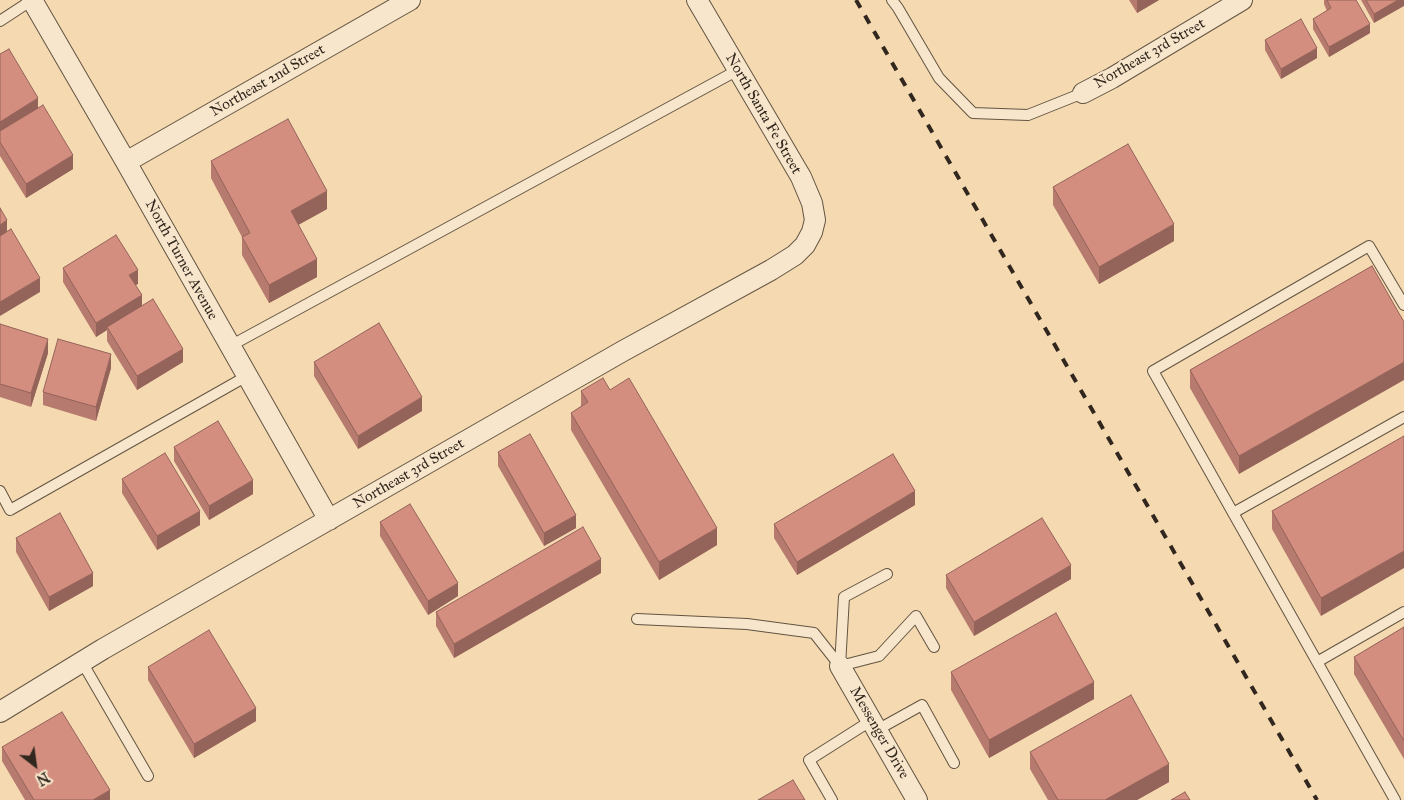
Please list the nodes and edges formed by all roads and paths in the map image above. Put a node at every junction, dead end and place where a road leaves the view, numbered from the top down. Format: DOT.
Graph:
graph roads {
  1 [pos="32,0"];
  2 [pos="410,0"];
  3 [pos="697,0"];
  4 [pos="892,0"];
  5 [pos="1242,0"];
  6 [pos="0,21"];
  7 [pos="738,70"];
  8 [pos="1083,93"];
  9 [pos="126,162"];
  10 [pos="812,232"];
  11 [pos="1404,305"];
  12 [pos="230,346"];
  13 [pos="247,376"];
  14 [pos="1404,417"];
  15 [pos="0,491"];
  16 [pos="1233,513"];
  17 [pos="329,520"];
  18 [pos="887,574"];
  19 [pos="1404,612"];
  20 [pos="637,619"];
  21 [pos="934,648"];
  22 [pos="82,662"];
  23 [pos="1317,662"];
  24 [pos="840,666"];
  25 [pos="0,712"];
  26 [pos="875,725"];
  27 [pos="954,763"];
  28 [pos="148,776"];
  29 [pos="1404,796"];
  30 [pos="832,800"];
  31 [pos="917,800"];
  32 [pos="1396,800"];
  1 -- 6 [label="lane"];
  1 -- 9 [label="street, North Turner Avenue"];
  2 -- 9 [label="street, Northeast 2nd Street"];
  3 -- 7 [label="street, North Santa Fe Street"];
  4 -- 8 [label="lane"];
  5 -- 8 [label="street, Northeast 3rd Street"];
  7 -- 10 [label="street, North Santa Fe Street"];
  7 -- 12 [label="lane"];
  9 -- 12 [label="street, North Turner Avenue"];
  10 -- 17 [label="street, Northeast 3rd Street"];
  11 -- 16 [label="lane"];
  12 -- 13 [label="street, North Turner Avenue"];
  13 -- 15 [label="lane"];
  13 -- 17 [label="street, North Turner Avenue"];
  14 -- 16 [label="lane"];
  16 -- 23 [label="lane"];
  17 -- 22 [label="street, Northeast 3rd Street"];
  18 -- 24 [label="lane"];
  19 -- 23 [label="lane"];
  20 -- 24 [label="lane"];
  21 -- 24 [label="lane"];
  22 -- 25 [label="street, Northeast 3rd Street"];
  22 -- 28 [label="lane"];
  23 -- 32 [label="lane"];
  24 -- 26 [label="street, Messenger Drive"];
  26 -- 27 [label="lane"];
  26 -- 30 [label="lane"];
  26 -- 31 [label="street, Messenger Drive"];
  29 -- 32 [label="lane"];
}
